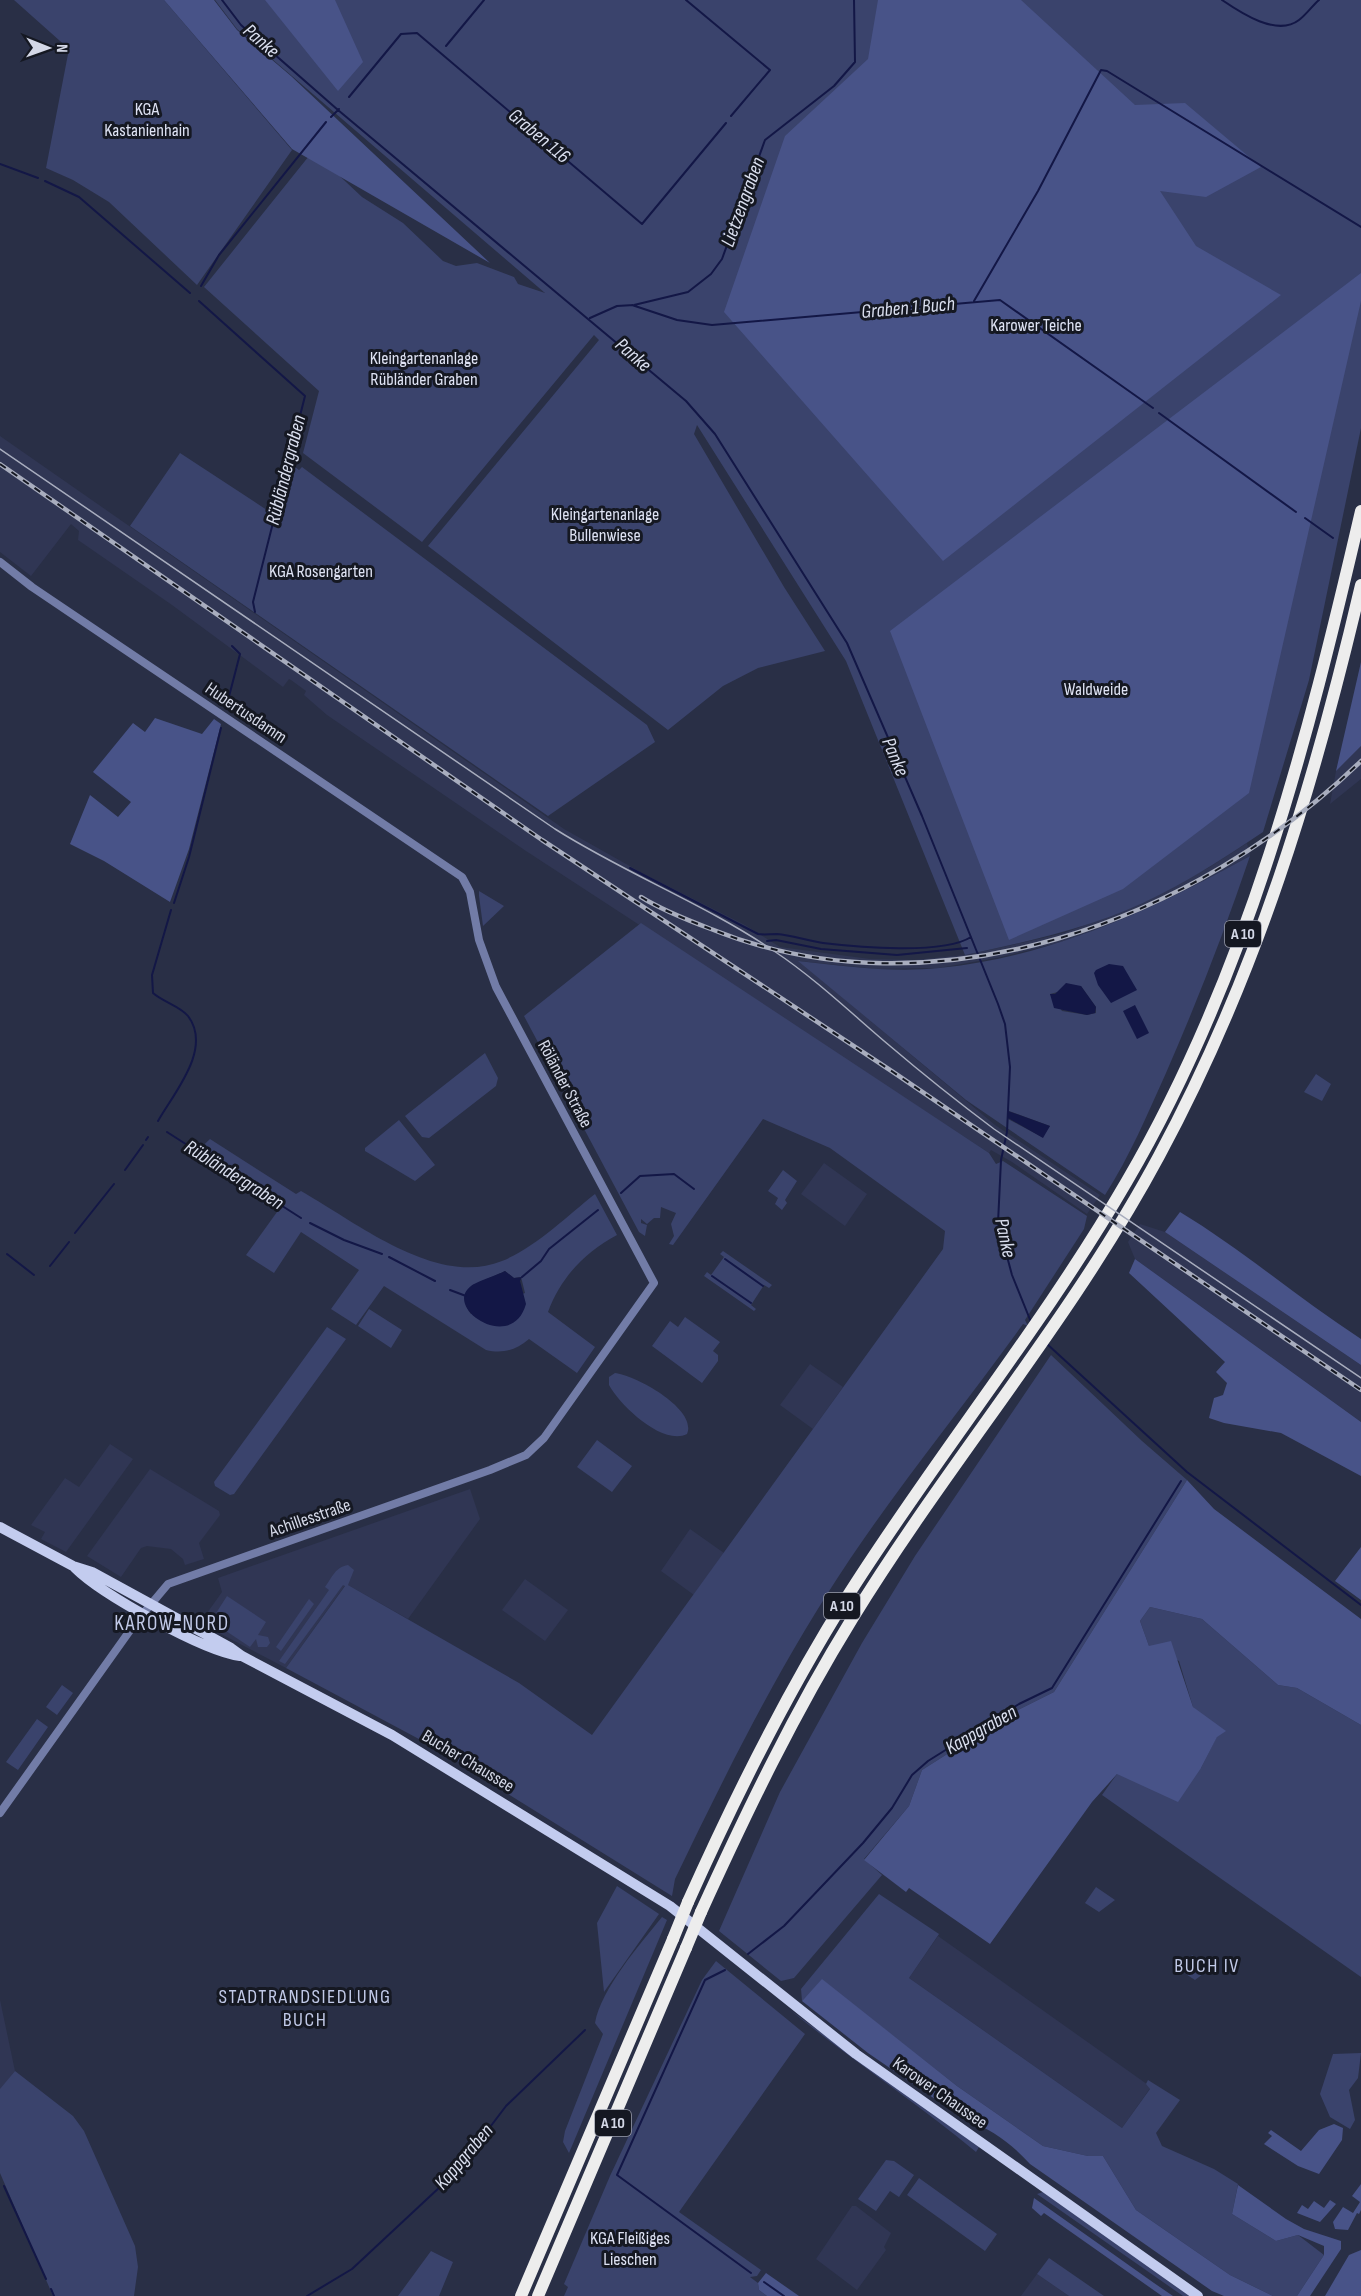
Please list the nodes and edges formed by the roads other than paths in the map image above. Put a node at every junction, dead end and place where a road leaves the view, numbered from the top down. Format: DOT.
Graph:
graph roads {
  1 [pos="1361,511"];
  2 [pos="0,562"];
  3 [pos="1361,585"];
  4 [pos="470,892"];
  5 [pos="654,1283"];
  6 [pos="0,1527"];
  7 [pos="73,1566"];
  8 [pos="150,1604"];
  9 [pos="142,1613"];
  10 [pos="242,1656"];
  11 [pos="0,1813"];
  12 [pos="670,1906"];
  13 [pos="521,2296"];
  14 [pos="538,2296"];
  15 [pos="1198,2296"];
  1 -- 13 [label="highway, A 10, bridge"];
  2 -- 4 [label="street, Hubertusdamm"];
  3 -- 14 [label="highway, A 10, bridge"];
  4 -- 5 [label="street, Röländer Straße"];
  5 -- 8 [label="street, Achillesstraße"];
  6 -- 7 [label="main road, Bucher Chaussee"];
  7 -- 8 [label="main road, Bucher Chaussee"];
  7 -- 9 [label="main road, Bucher Chaussee"];
  8 -- 9 [label="street, Achillesstraße"];
  8 -- 10 [label="main road, Bucher Chaussee"];
  9 -- 10 [label="main road, Bucher Chaussee"];
  9 -- 11 [label="street, Achillesstraße"];
  10 -- 12 [label="main road, Bucher Chaussee"];
  12 -- 15 [label="main road, Karower Chaussee"];
}
